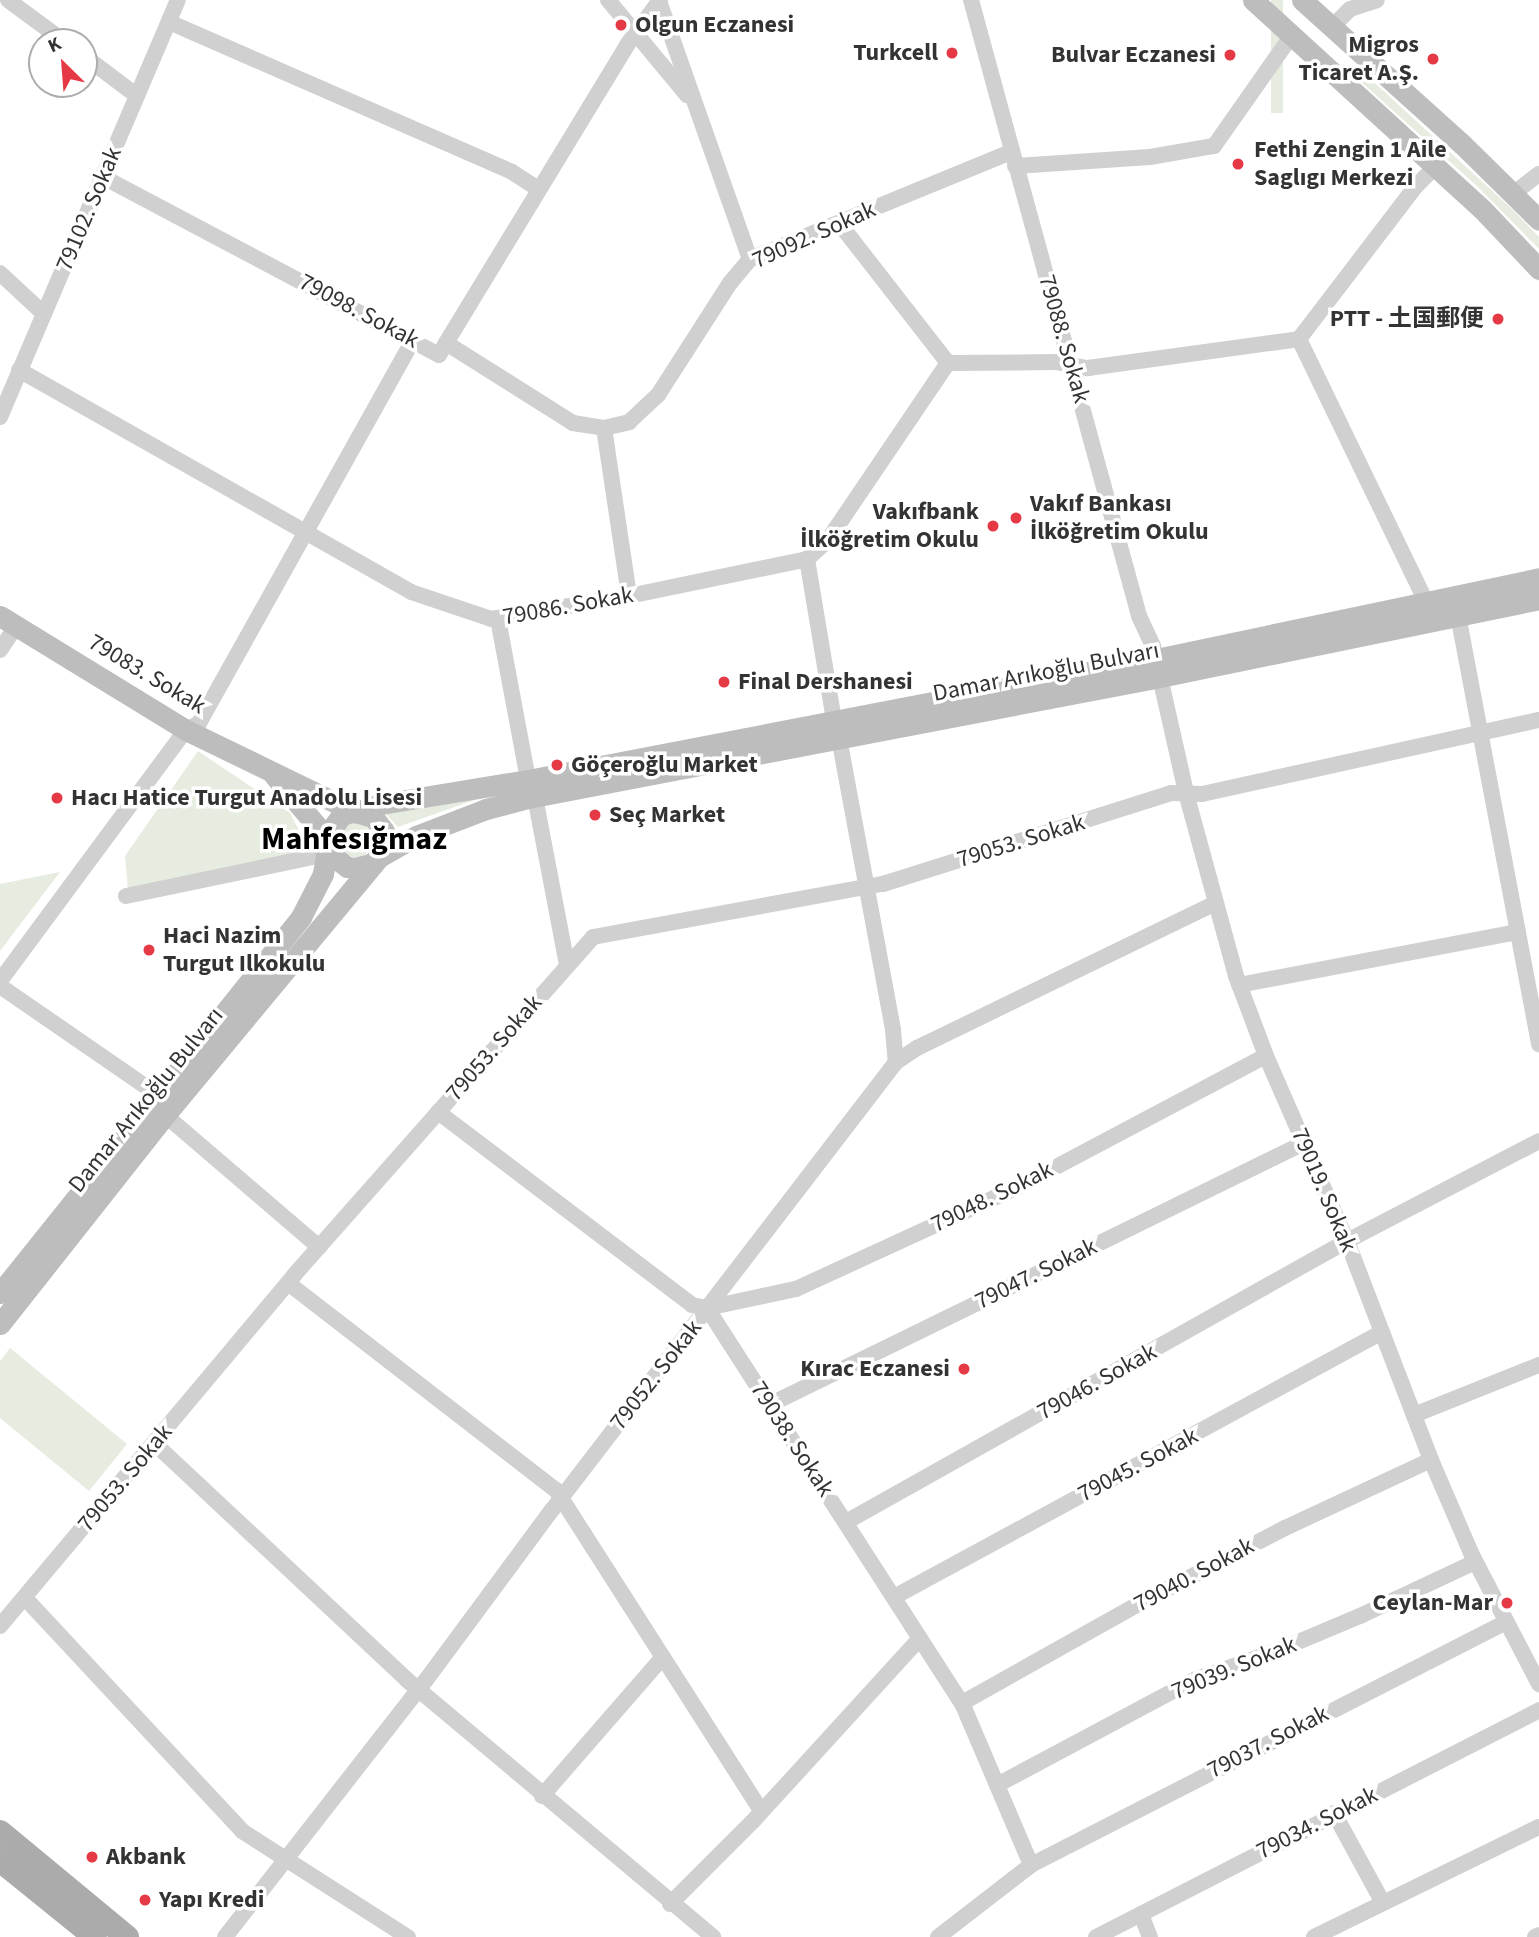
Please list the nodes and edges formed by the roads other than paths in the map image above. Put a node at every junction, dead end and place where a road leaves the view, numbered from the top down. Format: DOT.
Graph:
graph roads {
  1 [pos="8,0"];
  2 [pos="178,0"];
  3 [pos="608,0"];
  4 [pos="971,0"];
  5 [pos="1253,0"];
  6 [pos="1302,0"];
  7 [pos="1377,0"];
  8 [pos="660,1"];
  9 [pos="169,22"];
  10 [pos="1332,27"];
  11 [pos="46,28"];
  12 [pos="636,33"];
  13 [pos="1292,35"];
  14 [pos="98,67"];
  15 [pos="137,96"];
  16 [pos="701,114"];
  17 [pos="1013,159"];
  18 [pos="1436,166"];
  19 [pos="1539,174"];
  20 [pos="103,177"];
  21 [pos="538,189"];
  22 [pos="1513,194"];
  23 [pos="1539,220"];
  24 [pos="839,223"];
  25 [pos="750,259"];
  26 [pos="1539,269"];
  27 [pos="0,273"];
  28 [pos="44,314"];
  29 [pos="1299,339"];
  30 [pos="413,340"];
  31 [pos="446,343"];
  32 [pos="948,363"];
  33 [pos="1072,365"];
  34 [pos="19,370"];
  35 [pos="0,417"];
  36 [pos="604,428"];
  37 [pos="305,532"];
  38 [pos="807,559"];
  39 [pos="1539,579"];
  40 [pos="629,596"];
  41 [pos="1539,599"];
  42 [pos="1427,604"];
  43 [pos="1458,615"];
  44 [pos="498,619"];
  45 [pos="8,621"];
  46 [pos="0,650"];
  47 [pos="1158,668"];
  48 [pos="1539,720"];
  49 [pos="836,729"];
  50 [pos="186,730"];
  51 [pos="1478,736"];
  52 [pos="271,772"];
  53 [pos="531,788"];
  54 [pos="1186,793"];
  55 [pos="355,812"];
  56 [pos="328,839"];
  57 [pos="313,857"];
  58 [pos="379,857"];
  59 [pos="868,887"];
  60 [pos="126,896"];
  61 [pos="1214,904"];
  62 [pos="1518,932"];
  63 [pos="567,965"];
  64 [pos="0,983"];
  65 [pos="1239,985"];
  66 [pos="1539,1044"];
  67 [pos="1266,1056"];
  68 [pos="896,1062"];
  69 [pos="162,1105"];
  70 [pos="438,1112"];
  71 [pos="1539,1141"];
  72 [pos="1304,1143"];
  73 [pos="1347,1241"];
  74 [pos="319,1247"];
  75 [pos="288,1283"];
  76 [pos="0,1293"];
  77 [pos="707,1308"];
  78 [pos="0,1324"];
  79 [pos="1382,1332"];
  80 [pos="1539,1365"];
  81 [pos="769,1405"];
  82 [pos="1414,1415"];
  83 [pos="154,1443"];
  84 [pos="1432,1460"];
  85 [pos="561,1497"];
  86 [pos="846,1522"];
  87 [pos="1475,1562"];
  88 [pos="894,1597"];
  89 [pos="25,1598"];
  90 [pos="1506,1622"];
  91 [pos="0,1626"];
  92 [pos="920,1637"];
  93 [pos="663,1657"];
  94 [pos="1539,1684"];
  95 [pos="418,1690"];
  96 [pos="962,1703"];
  97 [pos="1539,1710"];
  98 [pos="997,1785"];
  99 [pos="542,1796"];
  100 [pos="761,1811"];
  101 [pos="1334,1813"];
  102 [pos="1539,1828"];
  103 [pos="0,1832"];
  104 [pos="285,1859"];
  105 [pos="0,1860"];
  106 [pos="1031,1865"];
  107 [pos="1383,1903"];
  108 [pos="670,1904"];
  109 [pos="1141,1914"];
  110 [pos="944,1934"];
  111 [pos="705,1935"];
  112 [pos="94,1937"];
  113 [pos="127,1937"];
  114 [pos="225,1937"];
  115 [pos="408,1937"];
  116 [pos="1096,1937"];
  117 [pos="1150,1937"];
  118 [pos="1314,1937"];
  1 -- 11 [label="street"];
  2 -- 9 [label="street, 79102. Sokak"];
  3 -- 12 [label="street"];
  4 -- 17 [label="street, 79088. Sokak"];
  5 -- 13 [label="main road"];
  6 -- 10 [label="main road"];
  7 -- 10 [label="street"];
  8 -- 12 [label="street"];
  8 -- 16 [label="street"];
  9 -- 15 [label="street, 79102. Sokak"];
  9 -- 21 [label="street"];
  10 -- 22 [label="main road"];
  12 -- 16 [label="street"];
  12 -- 21 [label="street"];
  13 -- 17 [label="street, 79092. Sokak"];
  13 -- 18 [label="main road"];
  14 -- 15 [label="street"];
  15 -- 20 [label="street, 79102. Sokak"];
  16 -- 25 [label="street"];
  17 -- 24 [label="street, 79092. Sokak"];
  17 -- 33 [label="street, 79088. Sokak"];
  18 -- 26 [label="main road"];
  18 -- 29 [label="street"];
  19 -- 22 [label="street"];
  20 -- 28 [label="street, 79102. Sokak"];
  20 -- 30 [label="street, 79098. Sokak"];
  21 -- 31 [label="street"];
  22 -- 23 [label="main road"];
  24 -- 25 [label="street, 79092. Sokak"];
  24 -- 32 [label="street"];
  25 -- 36 [label="street, 79092. Sokak"];
  27 -- 28 [label="street"];
  28 -- 34 [label="street, 79102. Sokak"];
  29 -- 33 [label="street"];
  29 -- 42 [label="street"];
  30 -- 31 [label="street, 79098. Sokak"];
  30 -- 37 [label="street"];
  31 -- 36 [label="street, 79098. Sokak"];
  32 -- 33 [label="street"];
  32 -- 38 [label="street"];
  33 -- 47 [label="street, 79088. Sokak"];
  34 -- 35 [label="street, 79102. Sokak"];
  34 -- 37 [label="street, 79086. Sokak"];
  36 -- 40 [label="street"];
  37 -- 44 [label="street, 79086. Sokak"];
  37 -- 50 [label="street"];
  38 -- 40 [label="street, 79086. Sokak"];
  38 -- 49 [label="street"];
  39 -- 42 [label="main road, Damar Arıkoğlu Bulvarı"];
  40 -- 44 [label="street, 79086. Sokak"];
  41 -- 43 [label="main road, Damar Arıkoğlu Bulvarı"];
  42 -- 47 [label="main road, Damar Arıkoğlu Bulvarı"];
  43 -- 47 [label="main road, Damar Arıkoğlu Bulvarı"];
  43 -- 51 [label="street"];
  44 -- 53 [label="street"];
  45 -- 46 [label="street"];
  45 -- 50 [label="main road, 79083. Sokak"];
  47 -- 49 [label="main road, Damar Arıkoğlu Bulvarı"];
  47 -- 54 [label="street, 79019. Sokak"];
  48 -- 51 [label="street, 79053. Sokak"];
  49 -- 53 [label="main road, Damar Arıkoğlu Bulvarı"];
  49 -- 59 [label="street"];
  50 -- 52 [label="main road, 79083. Sokak"];
  50 -- 64 [label="street"];
  51 -- 54 [label="street, 79053. Sokak"];
  51 -- 62 [label="street"];
  52 -- 55 [label="main road, 79083. Sokak"];
  52 -- 56 [label="main road"];
  53 -- 55 [label="main road, Damar Arıkoğlu Bulvarı"];
  53 -- 58 [label="main road, Damar Arıkoğlu Bulvarı"];
  53 -- 63 [label="street"];
  54 -- 59 [label="street, 79053. Sokak"];
  54 -- 61 [label="street, 79019. Sokak"];
  55 -- 56 [label="main road"];
  55 -- 58 [label="main road"];
  56 -- 58 [label="main road"];
  56 -- 69 [label="main road, Damar Arıkoğlu Bulvarı"];
  57 -- 60 [label="street"];
  58 -- 69 [label="main road, Damar Arıkoğlu Bulvarı"];
  59 -- 63 [label="street, 79053. Sokak"];
  59 -- 68 [label="street"];
  61 -- 65 [label="street, 79019. Sokak"];
  61 -- 68 [label="street"];
  62 -- 65 [label="street"];
  62 -- 66 [label="street"];
  63 -- 70 [label="street, 79053. Sokak"];
  64 -- 69 [label="street"];
  65 -- 67 [label="street, 79019. Sokak"];
  67 -- 72 [label="street, 79019. Sokak"];
  67 -- 77 [label="street, 79048. Sokak"];
  68 -- 77 [label="street, 79052. Sokak"];
  69 -- 74 [label="street"];
  69 -- 76 [label="main road, Damar Arıkoğlu Bulvarı"];
  69 -- 78 [label="main road, Damar Arıkoğlu Bulvarı"];
  70 -- 74 [label="street, 79053. Sokak"];
  70 -- 77 [label="street"];
  71 -- 73 [label="street, 79046. Sokak"];
  72 -- 73 [label="street, 79019. Sokak"];
  72 -- 81 [label="street, 79047. Sokak"];
  73 -- 79 [label="street, 79019. Sokak"];
  73 -- 86 [label="street, 79046. Sokak"];
  74 -- 75 [label="street, 79053. Sokak"];
  75 -- 83 [label="street, 79053. Sokak"];
  75 -- 85 [label="street"];
  77 -- 81 [label="street, 79038. Sokak"];
  77 -- 85 [label="street, 79052. Sokak"];
  79 -- 82 [label="street, 79019. Sokak"];
  79 -- 88 [label="street, 79045. Sokak"];
  80 -- 82 [label="street"];
  81 -- 86 [label="street, 79038. Sokak"];
  82 -- 84 [label="street, 79019. Sokak"];
  83 -- 89 [label="street, 79053. Sokak"];
  83 -- 95 [label="street"];
  84 -- 87 [label="street, 79019. Sokak"];
  84 -- 96 [label="street, 79040. Sokak"];
  85 -- 93 [label="street"];
  85 -- 95 [label="street, 79052. Sokak"];
  86 -- 88 [label="street, 79038. Sokak"];
  87 -- 90 [label="street, 79019. Sokak"];
  87 -- 98 [label="street, 79039. Sokak"];
  88 -- 92 [label="street, 79038. Sokak"];
  89 -- 91 [label="street, 79053. Sokak"];
  89 -- 104 [label="street"];
  90 -- 94 [label="street, 79019. Sokak"];
  90 -- 106 [label="street, 79037. Sokak"];
  92 -- 96 [label="street, 79038. Sokak"];
  92 -- 100 [label="street"];
  93 -- 99 [label="street"];
  93 -- 100 [label="street"];
  95 -- 99 [label="street"];
  95 -- 104 [label="street, 79052. Sokak"];
  96 -- 98 [label="street, 79038. Sokak"];
  97 -- 101 [label="street, 79034. Sokak"];
  98 -- 106 [label="street, 79038. Sokak"];
  99 -- 108 [label="street"];
  100 -- 108 [label="street"];
  101 -- 107 [label="street"];
  101 -- 109 [label="street, 79034. Sokak"];
  102 -- 107 [label="street"];
  103 -- 113 [label="main road"];
  104 -- 114 [label="street, 79052. Sokak"];
  104 -- 115 [label="street"];
  105 -- 112 [label="main road"];
  106 -- 110 [label="street, 79037. Sokak"];
  107 -- 118 [label="street"];
  108 -- 111 [label="street"];
  109 -- 116 [label="street, 79034. Sokak"];
  109 -- 117 [label="street"];
}
